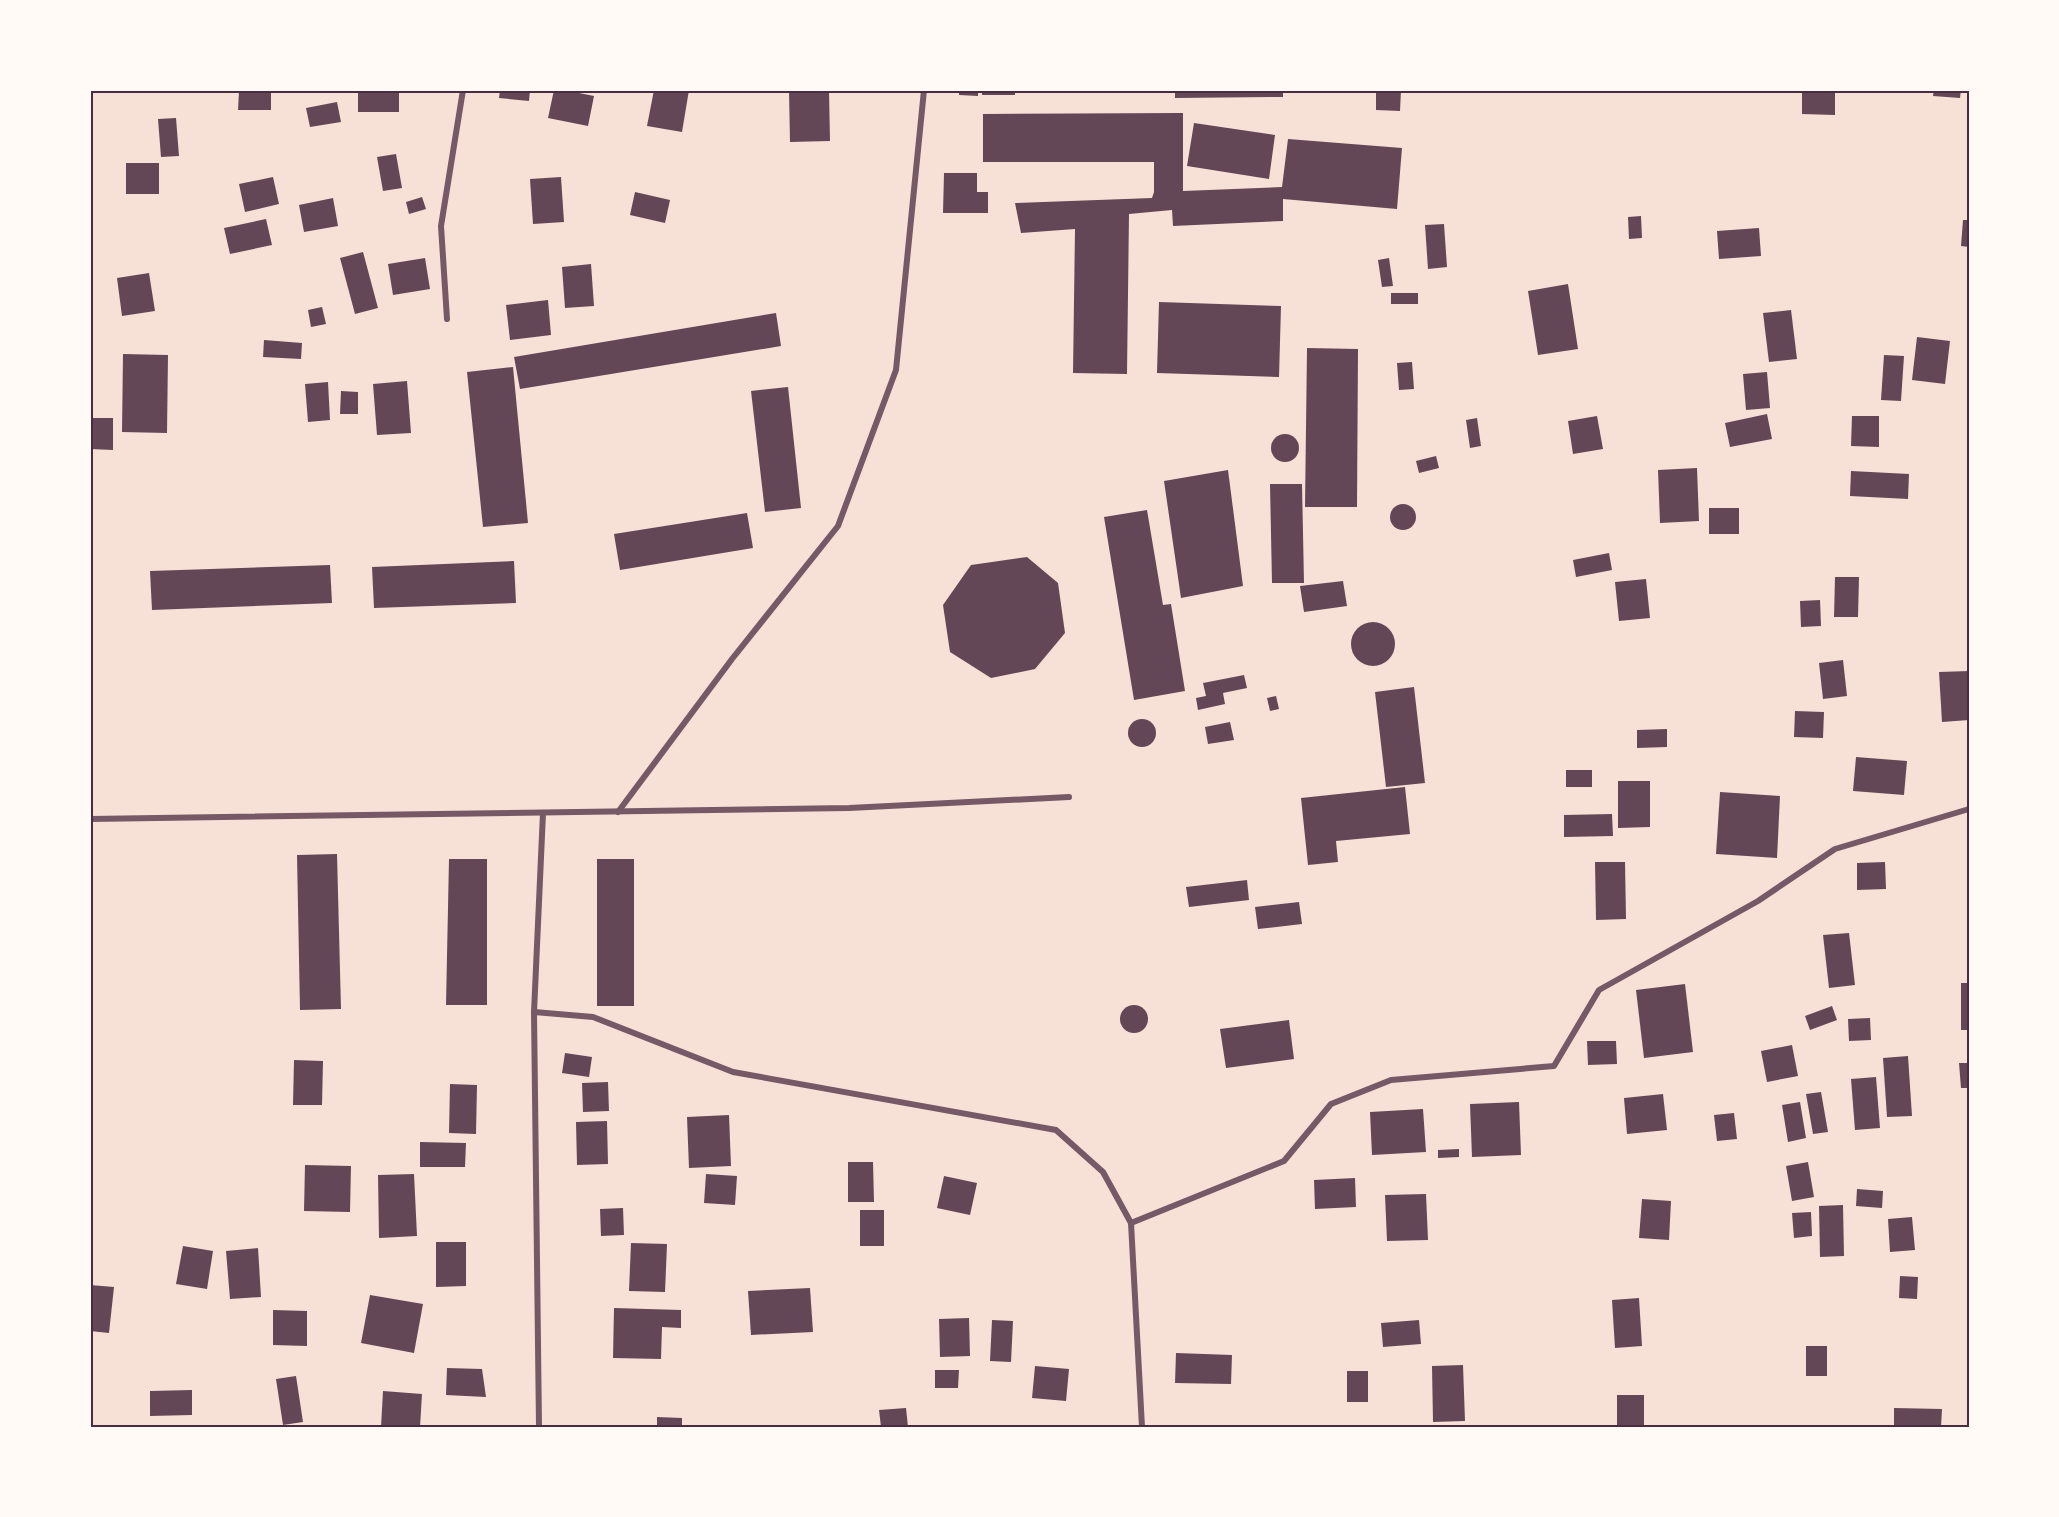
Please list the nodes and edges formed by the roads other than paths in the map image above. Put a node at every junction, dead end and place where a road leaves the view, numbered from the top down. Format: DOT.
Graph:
graph roads {
  1 [pos="463,90"];
  2 [pos="924,90"];
  3 [pos="447,319"];
  4 [pos="1069,797"];
  5 [pos="1969,808"];
  6 [pos="618,812"];
  7 [pos="543,813"];
  8 [pos="90,819"];
  9 [pos="534,1012"];
  10 [pos="1131,1224"];
  11 [pos="538,1427"];
  12 [pos="1142,1427"];
  1 -- 3 [label="street"];
  2 -- 6 [label="street"];
  4 -- 6 [label="street"];
  5 -- 10 [label="street"];
  6 -- 7 [label="street"];
  7 -- 8 [label="street"];
  7 -- 9 [label="street"];
  9 -- 10 [label="street"];
  9 -- 11 [label="street"];
  10 -- 12 [label="street"];
}
